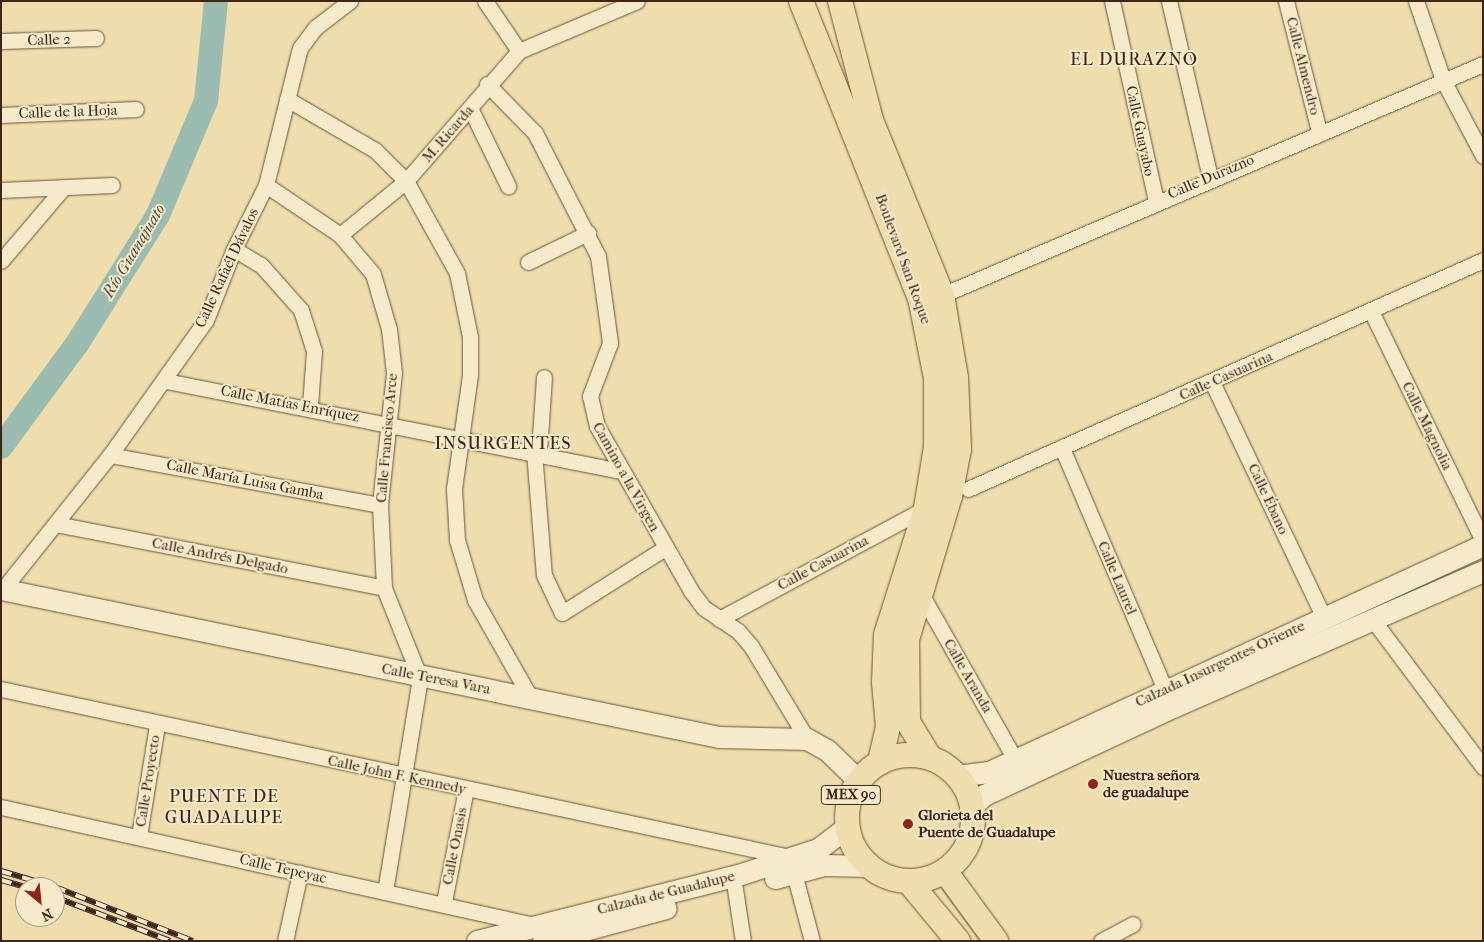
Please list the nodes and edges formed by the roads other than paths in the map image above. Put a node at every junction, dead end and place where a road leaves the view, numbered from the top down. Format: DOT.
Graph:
graph roads {
  1 [pos="350,1"];
  2 [pos="485,1"];
  3 [pos="637,1"];
  4 [pos="801,1"];
  5 [pos="840,1"];
  6 [pos="1112,1"];
  7 [pos="1169,1"];
  8 [pos="1286,1"];
  9 [pos="1416,1"];
  10 [pos="96,38"];
  11 [pos="1,41"];
  12 [pos="519,51"];
  13 [pos="1483,64"];
  14 [pos="1443,80"];
  15 [pos="487,84"];
  16 [pos="288,99"];
  17 [pos="136,109"];
  18 [pos="471,110"];
  19 [pos="1,115"];
  20 [pos="1320,131"];
  21 [pos="1483,156"];
  22 [pos="1210,178"];
  23 [pos="406,182"];
  24 [pos="112,185"];
  25 [pos="266,185"];
  26 [pos="508,186"];
  27 [pos="64,187"];
  28 [pos="1,190"];
  29 [pos="1156,201"];
  30 [pos="588,233"];
  31 [pos="340,235"];
  32 [pos="234,249"];
  33 [pos="1483,260"];
  34 [pos="1,261"];
  35 [pos="528,262"];
  36 [pos="942,295"];
  37 [pos="1371,311"];
  38 [pos="544,377"];
  39 [pos="166,381"];
  40 [pos="1212,382"];
  41 [pos="310,406"];
  42 [pos="389,422"];
  43 [pos="464,439"];
  44 [pos="1062,448"];
  45 [pos="537,452"];
  46 [pos="110,455"];
  47 [pos="620,470"];
  48 [pos="968,489"];
  49 [pos="380,505"];
  50 [pos="926,508"];
  51 [pos="56,524"];
  52 [pos="1483,540"];
  53 [pos="1483,545"];
  54 [pos="665,548"];
  55 [pos="1483,571"];
  56 [pos="384,588"];
  57 [pos="2,589"];
  58 [pos="920,592"];
  59 [pos="1323,616"];
  60 [pos="719,619"];
  61 [pos="1373,620"];
  62 [pos="420,678"];
  63 [pos="1,689"];
  64 [pos="530,697"];
  65 [pos="1169,698"];
  66 [pos="158,725"];
  67 [pos="807,739"];
  68 [pos="930,758"];
  69 [pos="1016,761"];
  70 [pos="880,763"];
  71 [pos="1483,767"];
  72 [pos="956,776"];
  73 [pos="406,778"];
  74 [pos="859,781"];
  75 [pos="466,789"];
  76 [pos="972,806"];
  77 [pos="1,807"];
  78 [pos="847,827"];
  79 [pos="139,836"];
  80 [pos="794,866"];
  81 [pos="868,866"];
  82 [pos="945,871"];
  83 [pos="300,873"];
  84 [pos="909,882"];
  85 [pos="735,889"];
  86 [pos="385,892"];
  87 [pos="444,902"];
  88 [pos="1133,924"];
  89 [pos="539,933"];
  90 [pos="286,941"];
  91 [pos="477,941"];
  92 [pos="743,941"];
  93 [pos="812,941"];
  94 [pos="958,941"];
  95 [pos="996,941"];
  96 [pos="1101,941"];
  1 -- 16 [label="street, Calle Rafaél Dávalos"];
  2 -- 12 [label="street"];
  3 -- 12 [label="street"];
  4 -- 50 [label="main road, Boulevard San Roque"];
  5 -- 36 [label="main road, Boulevard San Roque"];
  6 -- 29 [label="street, Calle Guayabo"];
  7 -- 22 [label="street"];
  8 -- 20 [label="street, Calle Almendro"];
  9 -- 14 [label="street"];
  10 -- 11 [label="street, Calle 2"];
  12 -- 15 [label="street, M. Ricarda"];
  13 -- 14 [label="street, Calle Durazno"];
  14 -- 20 [label="street, Calle Durazno"];
  14 -- 21 [label="street"];
  15 -- 18 [label="street, M. Ricarda"];
  15 -- 30 [label="street, Camino a la Virgen"];
  16 -- 23 [label="street"];
  16 -- 25 [label="street, Calle Rafaél Dávalos"];
  17 -- 19 [label="street, Calle de la Hoja"];
  18 -- 23 [label="street, M. Ricarda"];
  18 -- 26 [label="street"];
  20 -- 22 [label="street, Calle Durazno"];
  22 -- 29 [label="street, Calle Durazno"];
  23 -- 31 [label="street, M. Ricarda"];
  23 -- 43 [label="street"];
  24 -- 27 [label="street"];
  25 -- 31 [label="street, Calle Francisco Arce"];
  25 -- 32 [label="street, Calle Rafaél Dávalos"];
  27 -- 28 [label="street"];
  27 -- 34 [label="street"];
  29 -- 36 [label="street, Calle Durazno"];
  30 -- 35 [label="street"];
  30 -- 47 [label="street, Camino a la Virgen"];
  31 -- 42 [label="street, Calle Francisco Arce"];
  32 -- 39 [label="street, Calle Rafaél Dávalos"];
  32 -- 41 [label="street"];
  33 -- 37 [label="street, Calle Casuarina"];
  36 -- 58 [label="main road, Boulevard San Roque"];
  37 -- 40 [label="street, Calle Casuarina"];
  37 -- 52 [label="street, Calle Magnolia"];
  38 -- 45 [label="street"];
  39 -- 41 [label="street, Calle Matías Enríquez"];
  39 -- 46 [label="street, Calle Rafaél Dávalos"];
  40 -- 44 [label="street, Calle Casuarina"];
  40 -- 59 [label="street, Calle Ébano"];
  41 -- 42 [label="street, Calle Matías Enríquez"];
  42 -- 43 [label="street, Calle Matías Enríquez"];
  42 -- 49 [label="street, Calle Francisco Arce"];
  43 -- 45 [label="street, Calle Matías Enríquez"];
  43 -- 64 [label="street"];
  44 -- 48 [label="street, Calle Casuarina"];
  44 -- 65 [label="street, Calle Laurel"];
  45 -- 47 [label="street, Calle Matías Enríquez"];
  45 -- 54 [label="street"];
  46 -- 49 [label="street, Calle María Luisa Gamba"];
  46 -- 51 [label="street, Calle Rafaél Dávalos"];
  47 -- 54 [label="street, Camino a la Virgen"];
  49 -- 56 [label="street, Calle Francisco Arce"];
  50 -- 60 [label="street, Calle Casuarina"];
  50 -- 70 [label="main road, Boulevard San Roque"];
  51 -- 56 [label="street, Calle Andrés Delgado"];
  51 -- 57 [label="street, Calle Rafaél Dávalos"];
  53 -- 59 [label="main road, Calzada Insurgentes Oriente"];
  54 -- 60 [label="street, Camino a la Virgen"];
  55 -- 61 [label="main road, Calzada Insurgentes Oriente"];
  56 -- 62 [label="street, Calle Francisco Arce"];
  57 -- 62 [label="main road, Calle Teresa Vara"];
  58 -- 68 [label="main road, Boulevard San Roque"];
  58 -- 69 [label="street, Calle Aranda"];
  59 -- 65 [label="main road, Calzada Insurgentes Oriente"];
  60 -- 67 [label="street, Camino a la Virgen"];
  61 -- 65 [label="main road, Calzada Insurgentes Oriente"];
  61 -- 71 [label="street"];
  62 -- 64 [label="main road, Calle Teresa Vara"];
  62 -- 73 [label="street"];
  63 -- 66 [label="street, Calle John F. Kennedy"];
  64 -- 67 [label="main road, Calle Teresa Vara"];
  65 -- 69 [label="main road, Calzada Insurgentes Oriente"];
  65 -- 76 [label="main road, Calzada Insurgentes Oriente"];
  66 -- 73 [label="street, Calle John F. Kennedy"];
  66 -- 79 [label="street, Calle Proyecto"];
  67 -- 74 [label="main road, Calle Teresa Vara"];
  68 -- 70 [label="main road, MEX 90"];
  68 -- 72 [label="main road"];
  69 -- 72 [label="main road, Calzada Insurgentes Oriente"];
  70 -- 74 [label="main road, MEX 90"];
  72 -- 76 [label="main road"];
  73 -- 75 [label="street, Calle John F. Kennedy"];
  73 -- 86 [label="street"];
  74 -- 78 [label="main road, MEX 90"];
  75 -- 80 [label="street, Calle John F. Kennedy"];
  75 -- 87 [label="street, Calle Onasis"];
  76 -- 82 [label="main road"];
  77 -- 79 [label="street, Calle Tepeyac"];
  78 -- 80 [label="main road, Calzada de Guadalupe / MEX 90"];
  78 -- 81 [label="main road, MEX 90"];
  79 -- 83 [label="street, Calle Tepeyac"];
  80 -- 81 [label="main road, Calzada de Guadalupe / MEX 90"];
  80 -- 85 [label="main road, Calzada de Guadalupe / MEX 90"];
  80 -- 89 [label="main road, Calzada de Guadalupe / MEX 90"];
  80 -- 93 [label="street"];
  81 -- 84 [label="main road, MEX 90"];
  82 -- 84 [label="main road"];
  82 -- 95 [label="main road"];
  83 -- 86 [label="street, Calle Tepeyac"];
  83 -- 90 [label="street"];
  84 -- 94 [label="main road"];
  85 -- 89 [label="main road, Calzada de Guadalupe / MEX 90"];
  85 -- 92 [label="street"];
  86 -- 87 [label="street, Calle Tepeyac"];
  87 -- 89 [label="street, Calle Tepeyac"];
  88 -- 96 [label="street"];
  89 -- 91 [label="main road, Calzada de Guadalupe / MEX 90"];
}
